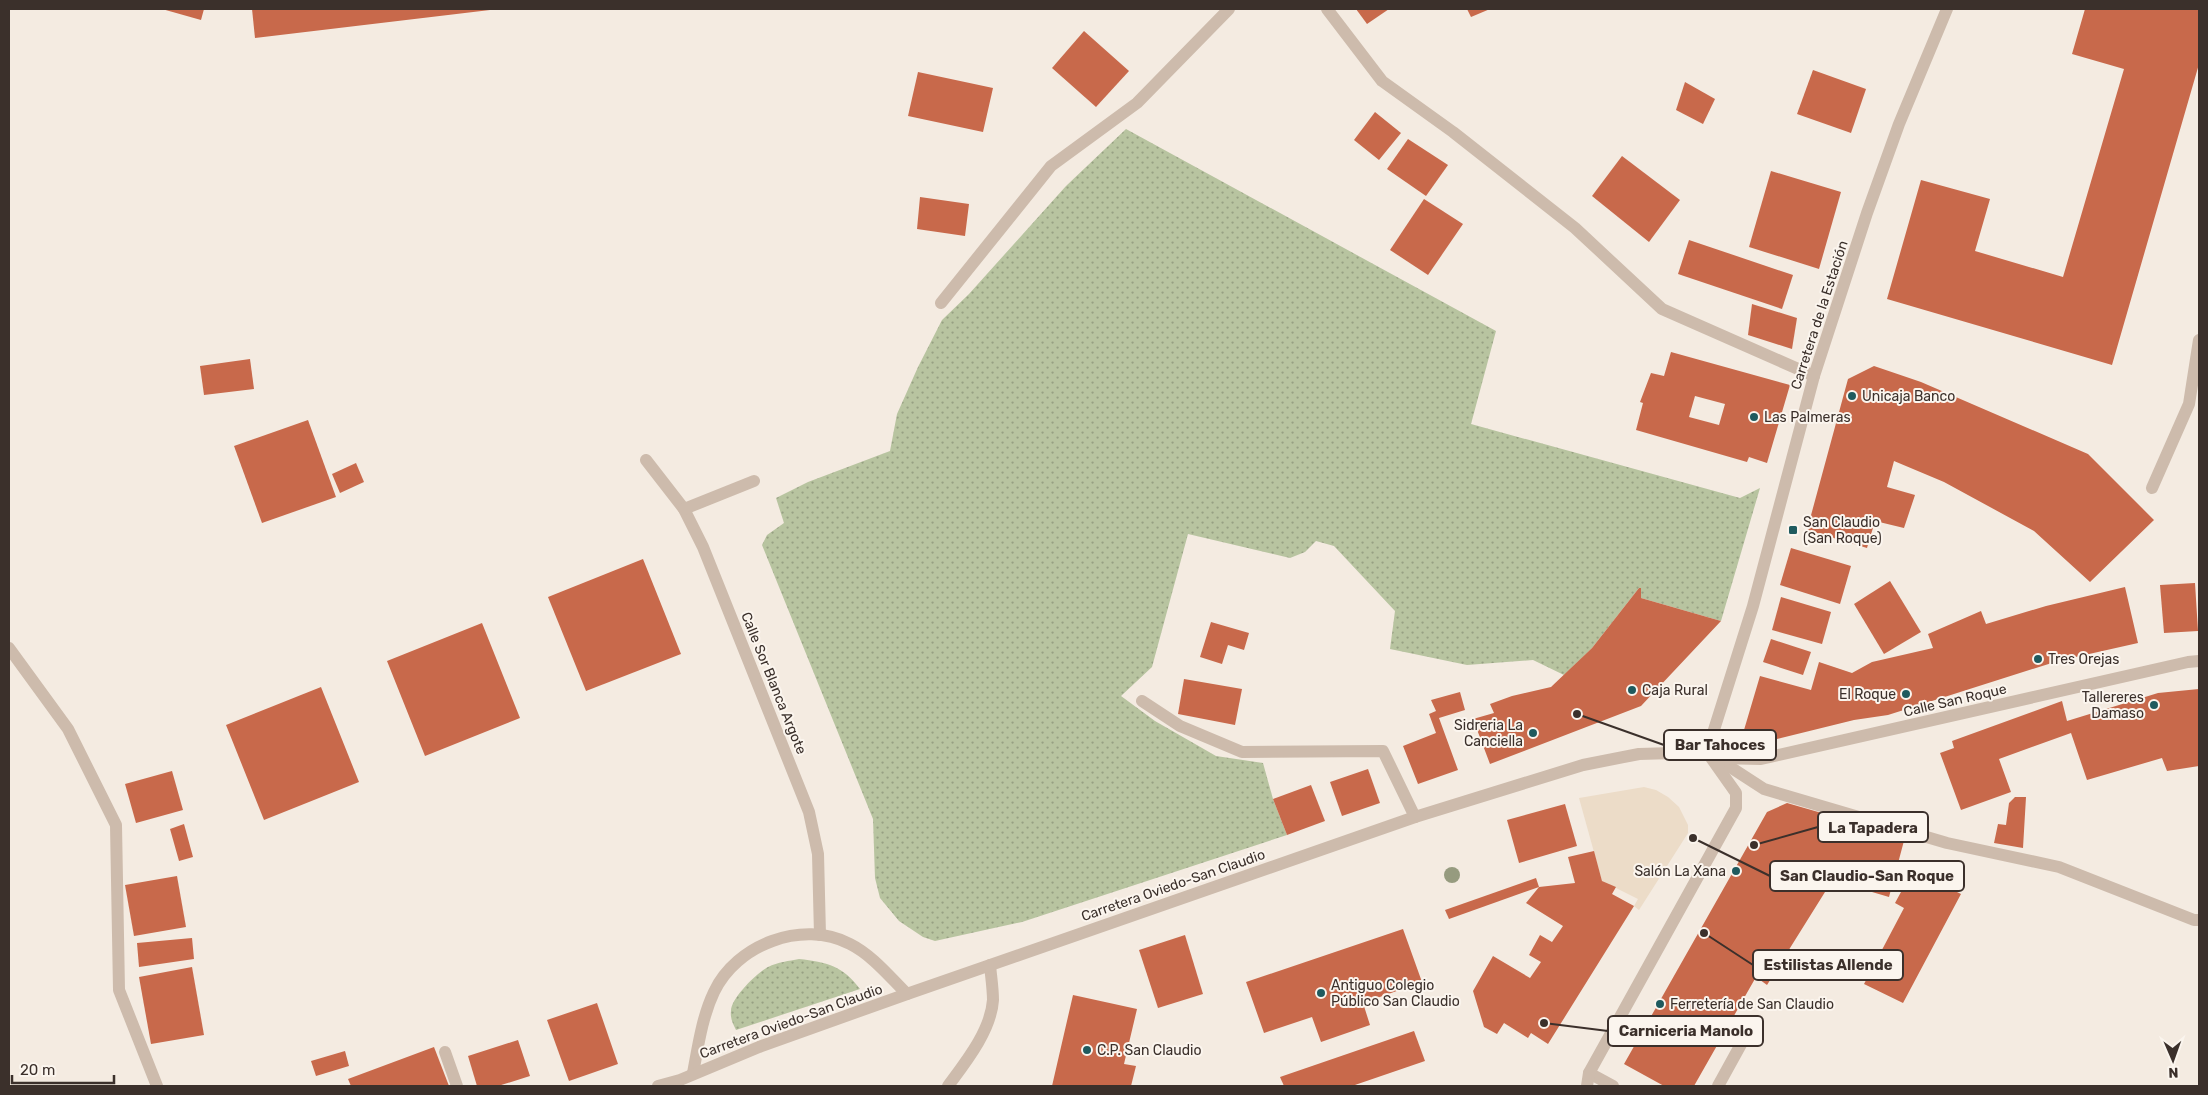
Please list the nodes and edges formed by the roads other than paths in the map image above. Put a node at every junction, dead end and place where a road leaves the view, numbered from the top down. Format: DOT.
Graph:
graph roads {
  1 [pos="1229,9"];
  2 [pos="1327,9"];
  3 [pos="1947,9"];
  4 [pos="942,303"];
  5 [pos="2199,340"];
  6 [pos="1814,376"];
  7 [pos="646,460"];
  8 [pos="754,480"];
  9 [pos="2152,488"];
  10 [pos="684,508"];
  11 [pos="9,648"];
  12 [pos="2199,661"];
  13 [pos="1142,701"];
  14 [pos="1712,755"];
  15 [pos="1415,817"];
  16 [pos="2199,920"];
  17 [pos="820,935"];
  18 [pos="990,965"];
  19 [pos="907,994"];
  20 [pos="1745,1037"];
  21 [pos="445,1052"];
  22 [pos="693,1073"];
  23 [pos="1589,1073"];
  24 [pos="680,1083"];
  25 [pos="157,1086"];
  26 [pos="457,1086"];
  27 [pos="658,1086"];
  28 [pos="948,1086"];
  29 [pos="1587,1086"];
  30 [pos="1613,1086"];
  31 [pos="1718,1086"];
  1 -- 4 [label="street"];
  2 -- 6 [label="street"];
  3 -- 6 [label="street, Carretera de la Estación"];
  5 -- 9 [label="street"];
  6 -- 14 [label="street, Carretera de la Estación"];
  7 -- 10 [label="street, Calle Sor Blanca Argote"];
  8 -- 10 [label="street"];
  10 -- 17 [label="street, Calle Sor Blanca Argote"];
  11 -- 25 [label="street"];
  12 -- 14 [label="street, Calle San Roque"];
  13 -- 15 [label="street"];
  14 -- 15 [label="street, Carretera Oviedo-San Claudio"];
  14 -- 16 [label="street"];
  14 -- 23 [label="street"];
  15 -- 18 [label="street, Carretera Oviedo-San Claudio"];
  17 -- 19 [label="street"];
  17 -- 22 [label="street"];
  18 -- 19 [label="street, Carretera Oviedo-San Claudio"];
  18 -- 28 [label="street"];
  19 -- 22 [label="street, Carretera Oviedo-San Claudio"];
  20 -- 31 [label="street"];
  21 -- 26 [label="street"];
  22 -- 24 [label="street, Carretera Oviedo-San Claudio"];
  23 -- 29 [label="street"];
  23 -- 30 [label="street"];
  24 -- 27 [label="street, Carretera Oviedo-San Claudio"];
}
